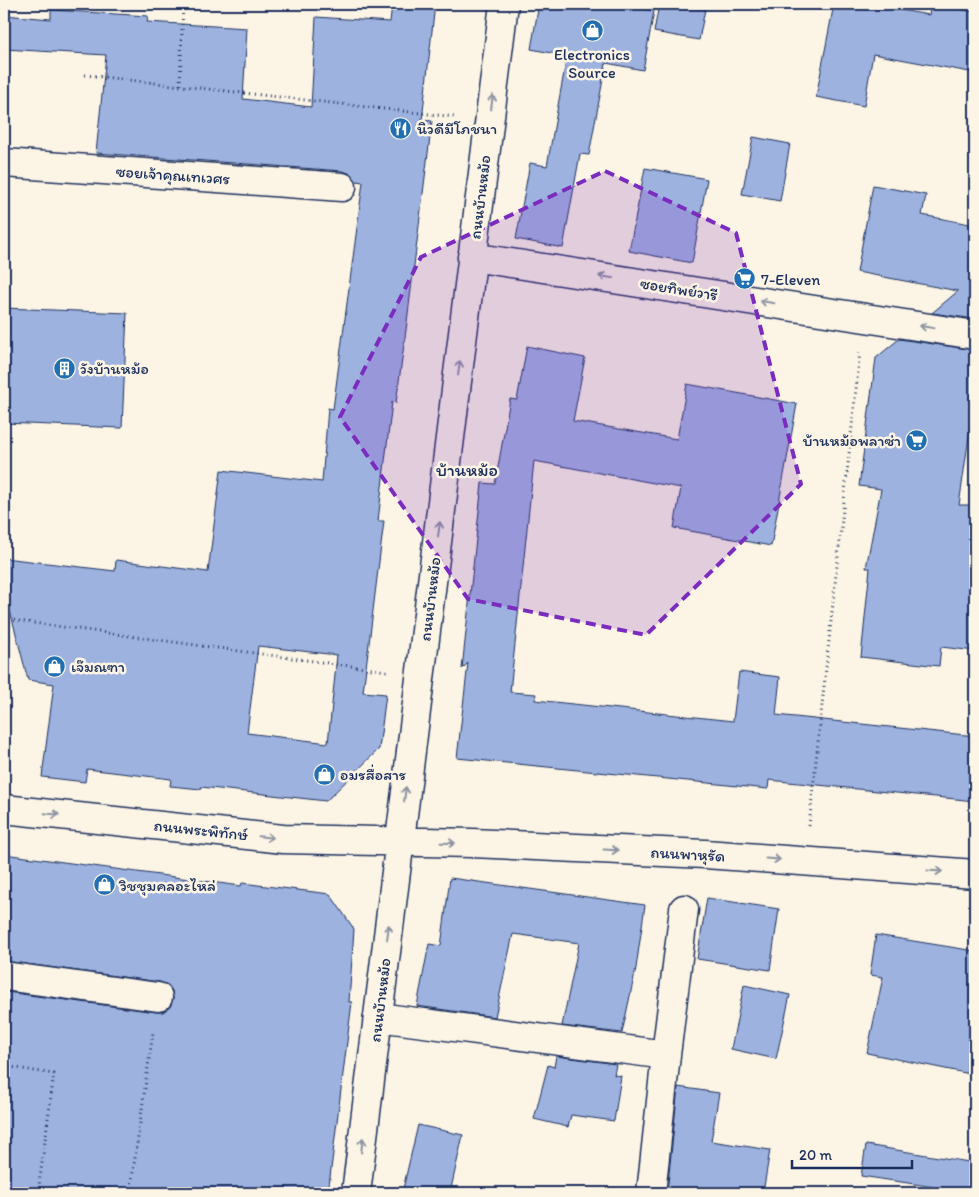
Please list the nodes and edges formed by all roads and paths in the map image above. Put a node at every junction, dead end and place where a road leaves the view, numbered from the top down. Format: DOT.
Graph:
graph roads {
  1 [pos="183,4"];
  2 [pos="504,4"];
  3 [pos="85,75"];
  4 [pos="180,85"];
  5 [pos="489,121"];
  6 [pos="4,163"];
  7 [pos="342,187"];
  8 [pos="472,257"];
  9 [pos="864,317"];
  10 [pos="975,335"];
  11 [pos="4,620"];
  12 [pos="420,676"];
  13 [pos="4,809"];
  14 [pos="399,843"];
  15 [pos="806,861"];
  16 [pos="975,874"];
  17 [pos="684,909"];
  18 [pos="4,976"];
  19 [pos="158,997"];
  20 [pos="378,1017"];
  21 [pos="666,1055"];
  22 [pos="4,1066"];
  23 [pos="38,1193"];
  24 [pos="130,1193"];
  25 [pos="356,1193"];
  26 [pos="651,1193"];
  1 -- 4 [label="path"];
  5 -- 2 [label="street, ถนนบ้านหม้อ, one-way"];
  3 -- 4 [label="path"];
  4 -- 5 [label="path"];
  5 -- 8 [label="street, ถนนบ้านหม้อ"];
  6 -- 7 [label="street, ซอยเจ้าคุณเทเวศร"];
  9 -- 8 [label="street, ซอยทิพย์วารี, one-way"];
  12 -- 8 [label="street, ถนนบ้านหม้อ, one-way"];
  10 -- 9 [label="street, ซอยทิพย์วารี, one-way"];
  9 -- 15 [label="path"];
  11 -- 12 [label="path"];
  14 -- 12 [label="street, ถนนบ้านหม้อ, one-way"];
  13 -- 14 [label="street, ถนนพระพิทักษ์, one-way"];
  14 -- 15 [label="street, ถนนพาหุรัด, one-way"];
  20 -- 14 [label="street, ถนนบ้านหม้อ, one-way"];
  15 -- 16 [label="street, ถนนพาหุรัด, one-way"];
  17 -- 21 [label="street"];
  18 -- 19 [label="street"];
  19 -- 24 [label="path"];
  20 -- 21 [label="street"];
  25 -- 20 [label="street, ถนนบ้านหม้อ, one-way"];
  21 -- 26 [label="street"];
  22 -- 23 [label="path"];
}
